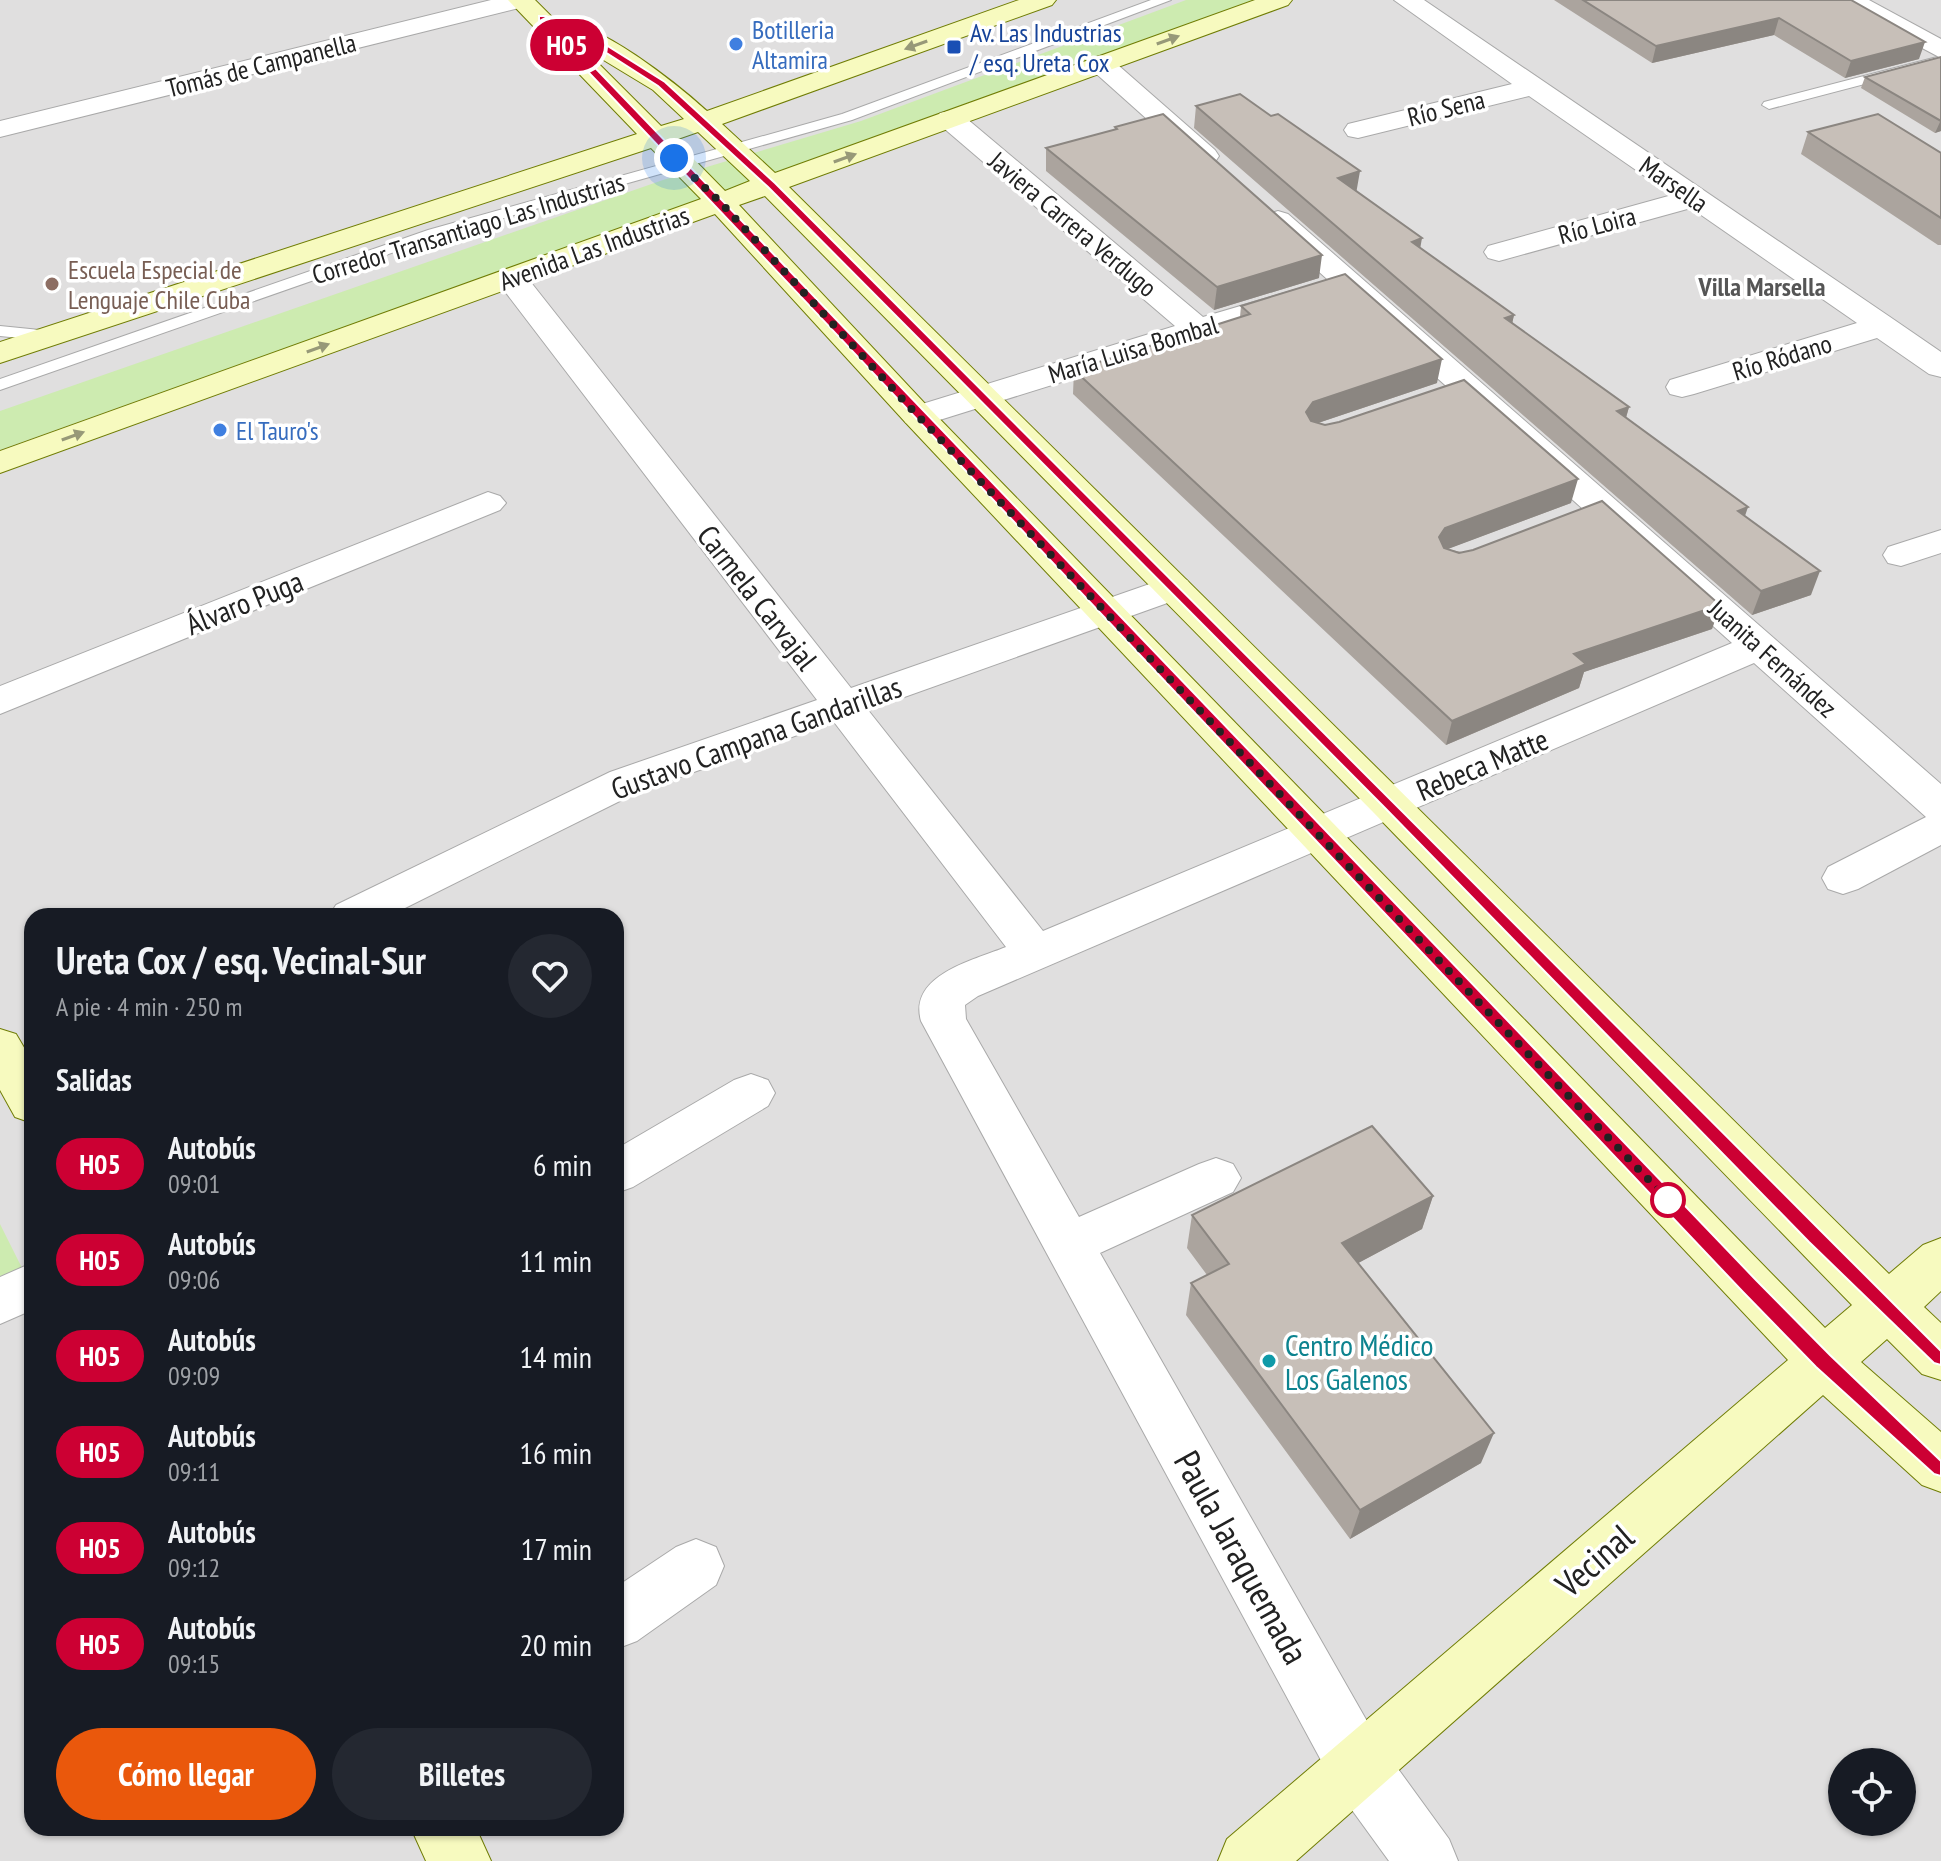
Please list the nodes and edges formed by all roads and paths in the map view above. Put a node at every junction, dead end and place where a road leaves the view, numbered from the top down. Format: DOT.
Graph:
graph roads {
  1 [pos="522,0"];
  2 [pos="1043,0"];
  3 [pos="1139,0"];
  4 [pos="1164,0"];
  5 [pos="1279,0"];
  6 [pos="1407,0"];
  7 [pos="1850,0"];
  8 [pos="542,18"];
  9 [pos="1941,50"];
  10 [pos="1941,60"];
  11 [pos="1101,64"];
  12 [pos="1534,87"];
  13 [pos="1769,105"];
  14 [pos="950,119"];
  15 [pos="702,122"];
  16 [pos="0,129"];
  17 [pos="1358,130"];
  18 [pos="730,148"];
  19 [pos="670,154"];
  20 [pos="771,185"];
  21 [pos="1695,198"];
  22 [pos="721,203"];
  23 [pos="1499,252"];
  24 [pos="511,278"];
  25 [pos="1348,282"];
  26 [pos="1882,326"];
  27 [pos="1197,329"];
  28 [pos="0,331"];
  29 [pos="50,336"];
  30 [pos="0,353"];
  31 [pos="1941,367"];
  32 [pos="0,373"];
  33 [pos="0,385"];
  34 [pos="1682,387"];
  35 [pos="983,396"];
  36 [pos="918,416"];
  37 [pos="0,463"];
  38 [pos="488,503"];
  39 [pos="1941,541"];
  40 [pos="1901,555"];
  41 [pos="1174,588"];
  42 [pos="1105,612"];
  43 [pos="1759,646"];
  44 [pos="0,701"];
  45 [pos="842,705"];
  46 [pos="1389,803"];
  47 [pos="1941,807"];
  48 [pos="1941,827"];
  49 [pos="1317,834"];
  50 [pos="1843,878"];
  51 [pos="367,908"];
  52 [pos="1035,953"];
  53 [pos="943,999"];
  54 [pos="751,1093"];
  55 [pos="624,1168"];
  56 [pos="1216,1178"];
  57 [pos="1069,1244"];
  58 [pos="1941,1260"];
  59 [pos="24,1289"];
  60 [pos="0,1302"];
  61 [pos="1887,1306"];
  62 [pos="1941,1357"];
  63 [pos="1823,1361"];
  64 [pos="1941,1467"];
  65 [pos="696,1566"];
  66 [pos="624,1616"];
  67 [pos="1358,1766"];
  68 [pos="446,1836"];
  69 [pos="460,1861"];
  70 [pos="1249,1861"];
  71 [pos="1427,1861"];
  1 -- 8 [label="street"];
  1 -- 16 [label="street, Tomás de Campanella"];
  2 -- 15 [label="street, one-way"];
  3 -- 18 [label="lane, Corredor Transantiago Las Industrias"];
  4 -- 18 [label="lane, Corredor Transantiago Las Industrias"];
  11 -- 5 [label="street, Avenida Las Industrias, one-way"];
  6 -- 12 [label="street, Marsella"];
  7 -- 9 [label="street"];
  8 -- 15 [label="street"];
  8 -- 19 [label="street"];
  10 -- 13 [label="lane"];
  11 -- 14 [label="street, Avenida Las Industrias"];
  11 -- 25 [label="street, Juanita Fernández"];
  12 -- 17 [label="street, Río Sena"];
  12 -- 21 [label="street, Marsella"];
  20 -- 14 [label="street, Avenida Las Industrias, one-way"];
  14 -- 27 [label="street, Javiera Carrera Verdugo"];
  15 -- 18 [label="street"];
  15 -- 19 [label="street"];
  18 -- 19 [label="lane, Corredor Transantiago Las Industrias"];
  18 -- 20 [label="street"];
  19 -- 22 [label="street"];
  19 -- 29 [label="street"];
  19 -- 32 [label="lane, Corredor Transantiago Las Industrias"];
  19 -- 33 [label="lane, Corredor Transantiago Las Industrias"];
  20 -- 22 [label="street, Avenida Las Industrias"];
  20 -- 35 [label="street"];
  21 -- 23 [label="street, Río Loira"];
  21 -- 26 [label="street, Marsella"];
  22 -- 24 [label="street, Avenida Las Industrias"];
  22 -- 36 [label="street"];
  37 -- 24 [label="street, Avenida Las Industrias, one-way"];
  24 -- 45 [label="street, Carmela Carvajal"];
  25 -- 27 [label="street, María Luisa Bombal"];
  25 -- 43 [label="street, Juanita Fernández"];
  26 -- 31 [label="street, Marsella"];
  26 -- 34 [label="street, Río Ródano"];
  27 -- 35 [label="street, María Luisa Bombal"];
  28 -- 29 [label="lane"];
  29 -- 30 [label="street"];
  35 -- 36 [label="street, María Luisa Bombal"];
  35 -- 41 [label="street"];
  36 -- 42 [label="street"];
  38 -- 44 [label="street, Álvaro Puga"];
  39 -- 40 [label="street"];
  41 -- 42 [label="street, Gustavo Campana Gandarillas"];
  41 -- 46 [label="street"];
  42 -- 45 [label="street, Gustavo Campana Gandarillas"];
  42 -- 49 [label="street"];
  43 -- 46 [label="street, Rebeca Matte"];
  43 -- 47 [label="street, Juanita Fernández"];
  45 -- 51 [label="street, Gustavo Campana Gandarillas"];
  45 -- 52 [label="street, Carmela Carvajal"];
  46 -- 49 [label="street, Rebeca Matte"];
  46 -- 61 [label="street"];
  48 -- 50 [label="street"];
  49 -- 52 [label="street, Rebeca Matte"];
  49 -- 63 [label="street"];
  52 -- 53 [label="street, Rebeca Matte"];
  53 -- 57 [label="street, Paula Jaraquemada"];
  54 -- 55 [label="street"];
  56 -- 57 [label="street"];
  57 -- 67 [label="street, Paula Jaraquemada"];
  58 -- 61 [label="street, Vecinal"];
  59 -- 60 [label="street"];
  61 -- 62 [label="street"];
  61 -- 63 [label="street, Vecinal"];
  63 -- 64 [label="street"];
  63 -- 67 [label="street, Vecinal"];
  65 -- 66 [label="street"];
  67 -- 70 [label="street, Vecinal"];
  67 -- 71 [label="street, Paula Jaraquemada"];
  68 -- 69 [label="street"];
}
